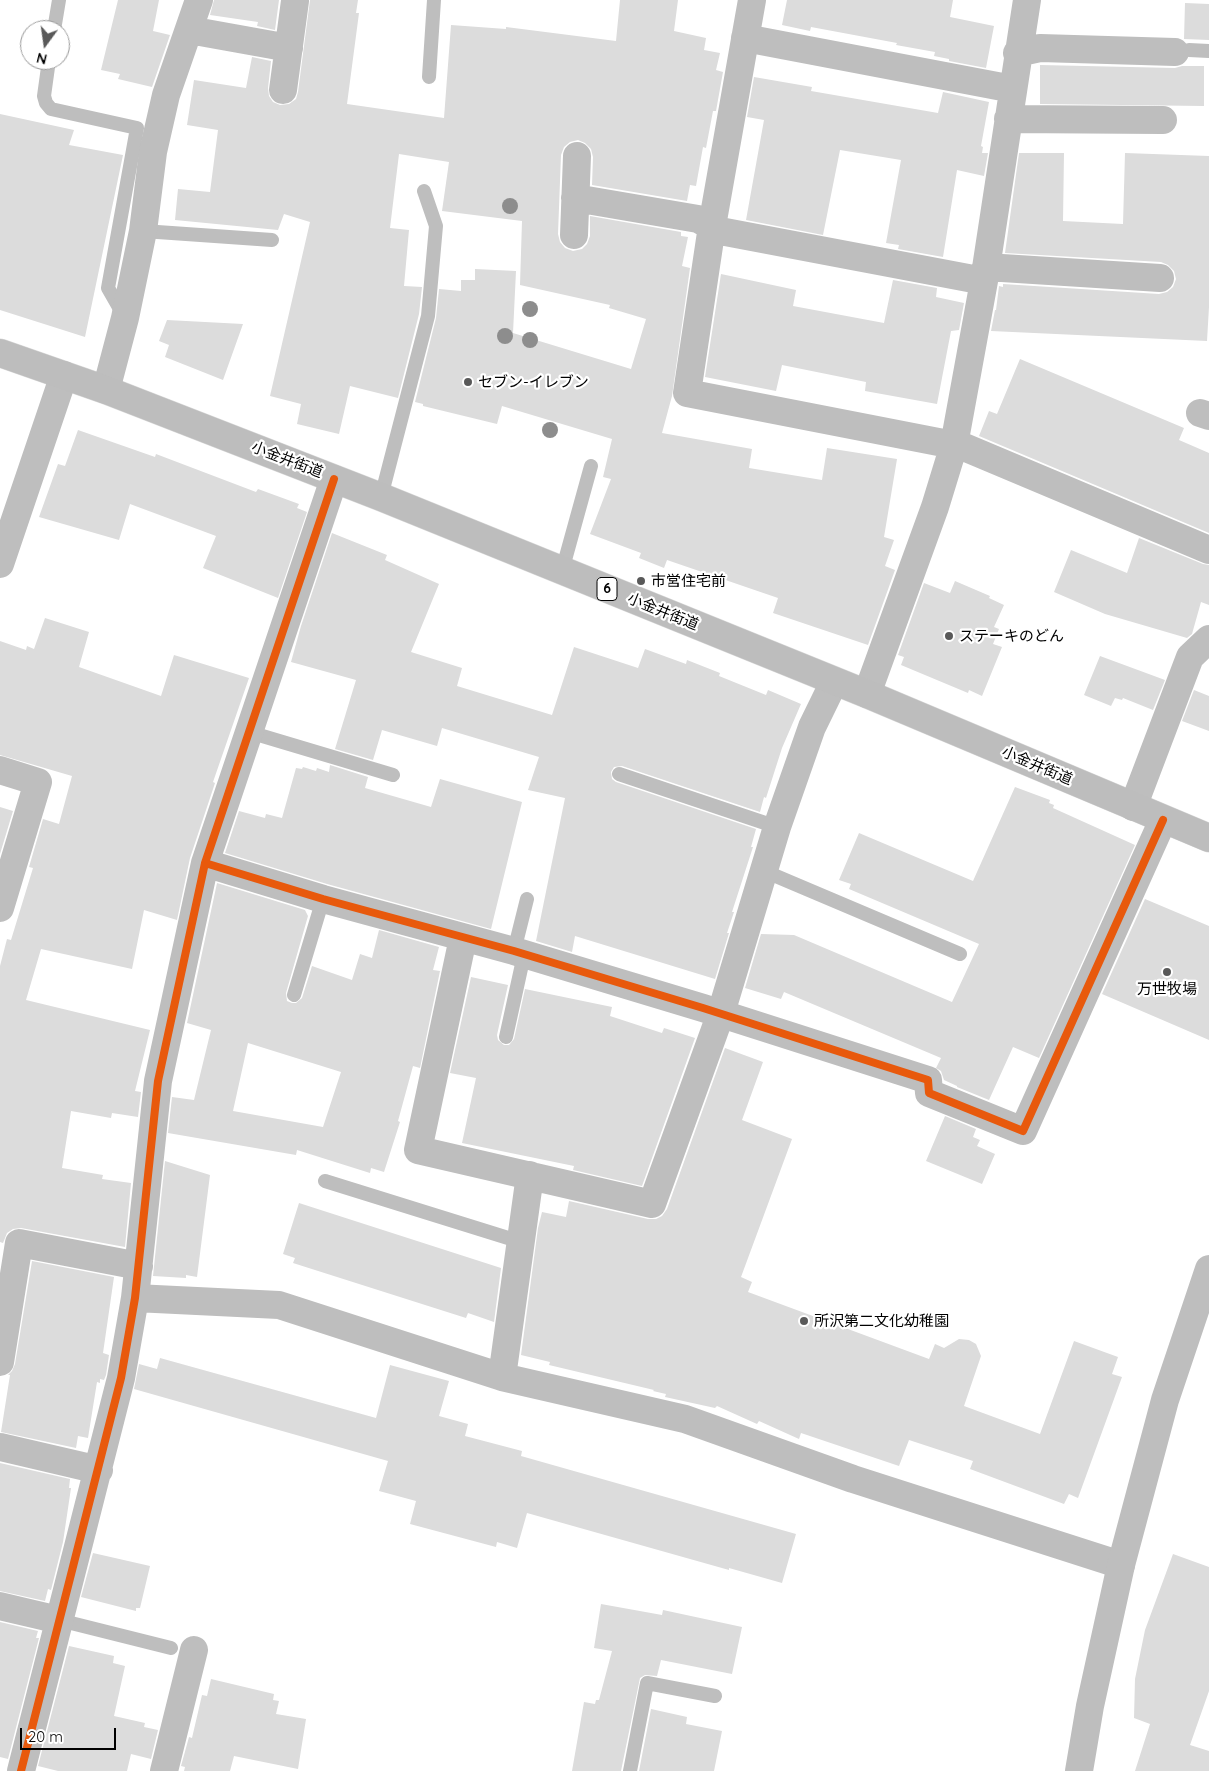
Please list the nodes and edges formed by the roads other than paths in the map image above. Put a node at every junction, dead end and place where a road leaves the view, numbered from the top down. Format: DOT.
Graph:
graph roads {
  1 [pos="59,0"];
  2 [pos="199,0"];
  3 [pos="295,0"];
  4 [pos="434,0"];
  5 [pos="752,0"];
  6 [pos="1027,0"];
  7 [pos="56,20"];
  8 [pos="189,30"];
  9 [pos="745,38"];
  10 [pos="289,48"];
  11 [pos="1182,51"];
  12 [pos="1209,51"];
  13 [pos="1018,53"];
  14 [pos="48,70"];
  15 [pos="430,77"];
  16 [pos="1013,89"];
  17 [pos="283,90"];
  18 [pos="1008,119"];
  19 [pos="1163,120"];
  20 [pos="577,156"];
  21 [pos="424,191"];
  22 [pos="575,198"];
  23 [pos="712,226"];
  24 [pos="143,231"];
  25 [pos="574,235"];
  26 [pos="272,240"];
  27 [pos="985,274"];
  28 [pos="1160,278"];
  29 [pos="125,318"];
  30 [pos="0,354"];
  31 [pos="64,376"];
  32 [pos="106,390"];
  33 [pos="954,445"];
  34 [pos="590,466"];
  35 [pos="334,479"];
  36 [pos="381,497"];
  37 [pos="1209,550"];
  38 [pos="0,564"];
  39 [pos="562,571"];
  40 [pos="1209,638"];
  41 [pos="834,682"];
  42 [pos="867,694"];
  43 [pos="249,732"];
  44 [pos="0,770"];
  45 [pos="619,774"];
  46 [pos="394,775"];
  47 [pos="1133,807"];
  48 [pos="1162,820"];
  49 [pos="777,827"];
  50 [pos="1209,838"];
  51 [pos="205,863"];
  52 [pos="764,871"];
  53 [pos="323,899"];
  54 [pos="527,899"];
  55 [pos="0,908"];
  56 [pos="463,938"];
  57 [pos="519,953"];
  58 [pos="960,954"];
  59 [pos="294,995"];
  60 [pos="722,1013"];
  61 [pos="506,1037"];
  62 [pos="530,1175"];
  63 [pos="325,1181"];
  64 [pos="520,1242"];
  65 [pos="138,1266"];
  66 [pos="1209,1269"];
  67 [pos="135,1298"];
  68 [pos="0,1362"];
  69 [pos="502,1377"];
  70 [pos="0,1447"];
  71 [pos="99,1470"];
  72 [pos="1120,1565"];
  73 [pos="0,1606"];
  74 [pos="60,1620"];
  75 [pos="183,1649"];
  76 [pos="715,1696"];
  77 [pos="21,1771"];
  78 [pos="164,1771"];
  79 [pos="630,1771"];
  80 [pos="1079,1771"];
  1 -- 7 [label="lane"];
  2 -- 8 [label="street"];
  3 -- 10 [label="street"];
  4 -- 15 [label="lane"];
  5 -- 9 [label="street"];
  6 -- 13 [label="street"];
  8 -- 10 [label="street"];
  8 -- 24 [label="street"];
  9 -- 16 [label="street"];
  9 -- 23 [label="street"];
  10 -- 17 [label="street"];
  11 -- 12 [label="lane"];
  11 -- 13 [label="street"];
  13 -- 16 [label="street"];
  14 -- 29 [label="lane"];
  16 -- 18 [label="street"];
  18 -- 19 [label="street"];
  18 -- 27 [label="street"];
  20 -- 22 [label="street"];
  21 -- 36 [label="lane"];
  22 -- 23 [label="street"];
  22 -- 25 [label="street"];
  23 -- 27 [label="street"];
  23 -- 33 [label="street"];
  24 -- 26 [label="lane"];
  24 -- 29 [label="street"];
  27 -- 28 [label="street"];
  27 -- 33 [label="street"];
  29 -- 32 [label="street"];
  30 -- 31 [label="main road, 小金井街道 / 6"];
  31 -- 32 [label="main road, 小金井街道 / 6"];
  31 -- 38 [label="street"];
  32 -- 35 [label="main road, 小金井街道 / 6"];
  33 -- 37 [label="street"];
  33 -- 42 [label="street"];
  34 -- 39 [label="lane"];
  35 -- 36 [label="main road, 小金井街道 / 6"];
  35 -- 43 [label="street"];
  36 -- 39 [label="main road, 小金井街道 / 6"];
  39 -- 41 [label="main road, 小金井街道 / 6"];
  40 -- 47 [label="street"];
  41 -- 42 [label="main road, 小金井街道 / 6"];
  41 -- 49 [label="street"];
  42 -- 47 [label="main road, 小金井街道 / 6"];
  43 -- 46 [label="lane"];
  43 -- 51 [label="street"];
  44 -- 55 [label="street"];
  45 -- 49 [label="lane"];
  47 -- 48 [label="main road, 小金井街道 / 6"];
  48 -- 50 [label="main road, 小金井街道 / 6"];
  48 -- 60 [label="street"];
  49 -- 52 [label="street"];
  51 -- 53 [label="street"];
  51 -- 65 [label="street"];
  52 -- 58 [label="lane"];
  52 -- 60 [label="street"];
  53 -- 56 [label="street"];
  53 -- 59 [label="lane"];
  54 -- 57 [label="lane"];
  56 -- 57 [label="street"];
  56 -- 62 [label="street"];
  57 -- 60 [label="street"];
  57 -- 61 [label="lane"];
  60 -- 62 [label="street"];
  62 -- 64 [label="street"];
  63 -- 64 [label="lane"];
  64 -- 69 [label="street"];
  65 -- 67 [label="street"];
  65 -- 68 [label="street"];
  66 -- 72 [label="street"];
  67 -- 69 [label="street"];
  67 -- 71 [label="street"];
  69 -- 72 [label="street"];
  70 -- 71 [label="street"];
  71 -- 74 [label="street"];
  72 -- 80 [label="street"];
  73 -- 74 [label="street"];
  74 -- 75 [label="lane"];
  74 -- 77 [label="street"];
  75 -- 78 [label="street"];
  76 -- 79 [label="lane"];
}
